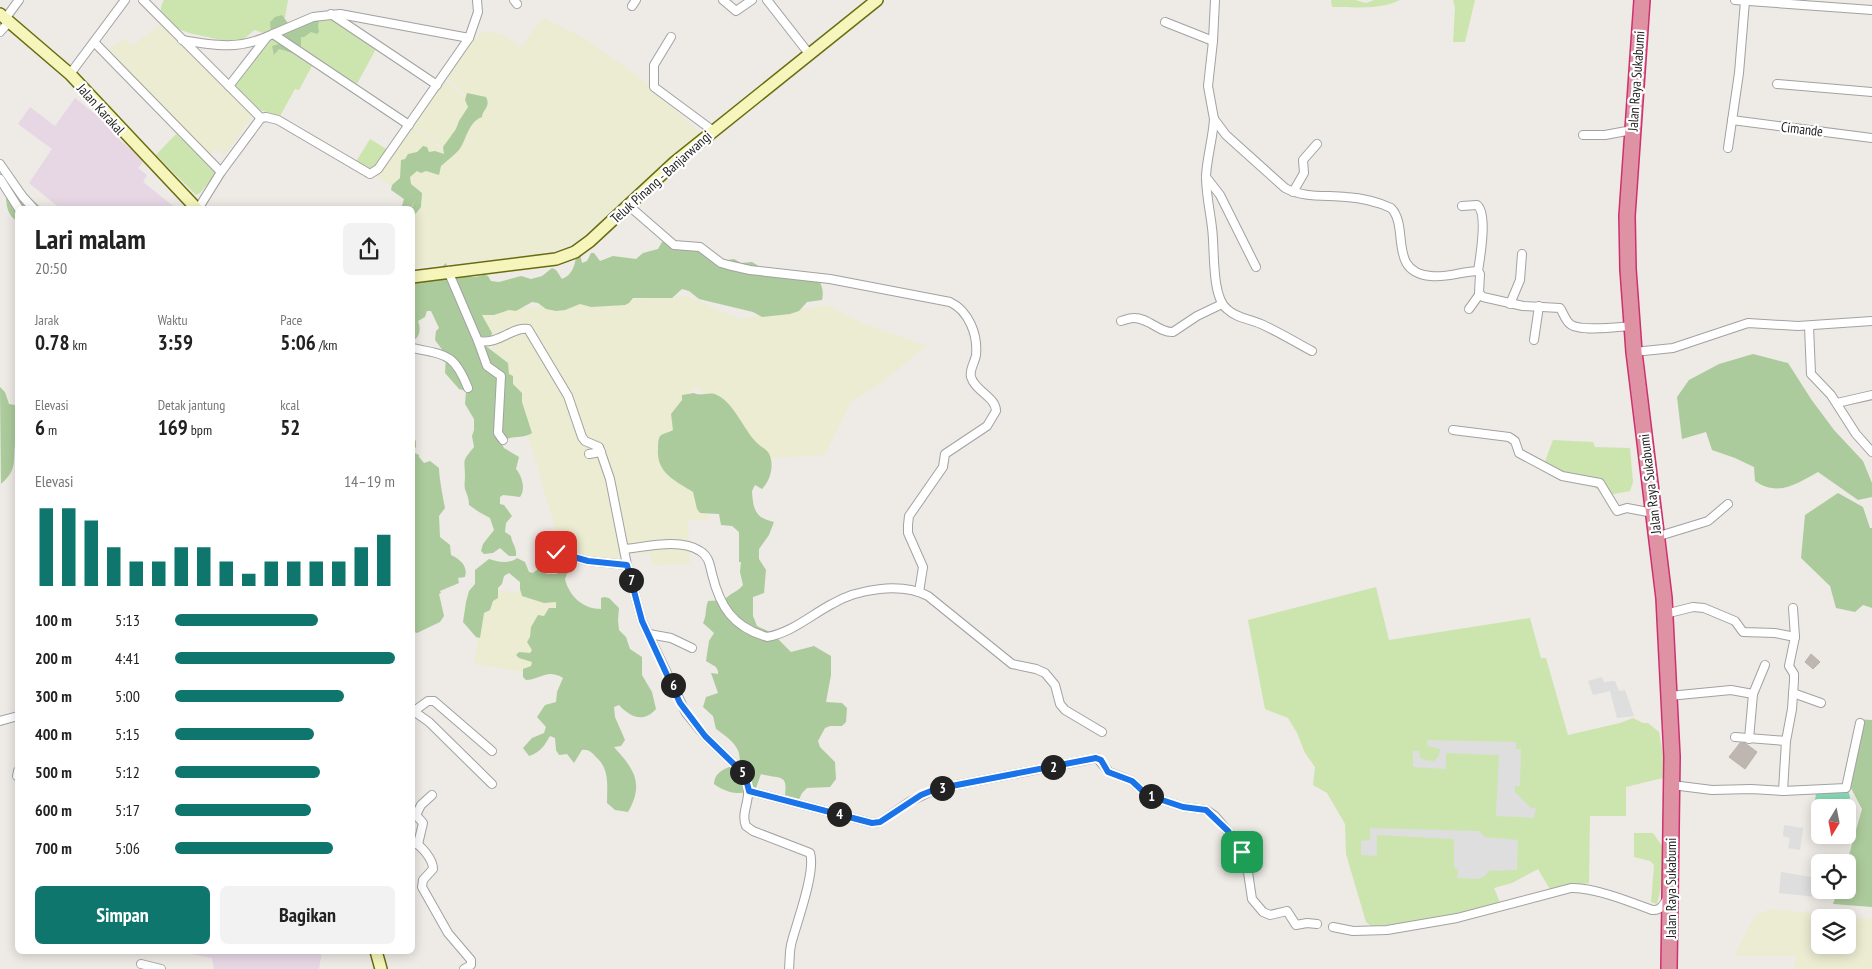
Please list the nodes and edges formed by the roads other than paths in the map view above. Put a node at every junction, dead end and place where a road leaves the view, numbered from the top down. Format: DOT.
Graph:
graph roads {
  1 [pos="19,0"];
  2 [pos="125,0"];
  3 [pos="143,0"];
  4 [pos="477,0"];
  5 [pos="723,0"];
  6 [pos="752,0"];
  7 [pos="767,0"];
  8 [pos="877,0"];
  9 [pos="1215,0"];
  10 [pos="1642,0"];
  11 [pos="1735,0"];
  12 [pos="1745,1"];
  13 [pos="1872,10"];
  14 [pos="331,14"];
  15 [pos="5,18"];
  16 [pos="1165,22"];
  17 [pos="0,32"];
  18 [pos="270,36"];
  19 [pos="671,37"];
  20 [pos="469,38"];
  21 [pos="182,40"];
  22 [pos="1214,41"];
  23 [pos="94,42"];
  24 [pos="810,55"];
  25 [pos="70,74"];
  26 [pos="1777,84"];
  27 [pos="437,85"];
  28 [pos="229,86"];
  29 [pos="1872,92"];
  30 [pos="261,118"];
  31 [pos="1214,119"];
  32 [pos="1732,120"];
  33 [pos="409,125"];
  34 [pos="712,130"];
  35 [pos="1632,130"];
  36 [pos="1583,135"];
  37 [pos="1872,136"];
  38 [pos="1316,144"];
  39 [pos="1728,148"];
  40 [pos="0,164"];
  41 [pos="222,172"];
  42 [pos="1206,177"];
  43 [pos="0,179"];
  44 [pos="1293,192"];
  45 [pos="628,205"];
  46 [pos="17,206"];
  47 [pos="31,206"];
  48 [pos="194,206"];
  49 [pos="199,206"];
  50 [pos="1462,206"];
  51 [pos="1522,254"];
  52 [pos="1256,267"];
  53 [pos="1478,271"];
  54 [pos="448,272"];
  55 [pos="415,277"];
  56 [pos="1479,295"];
  57 [pos="1222,304"];
  58 [pos="1510,304"];
  59 [pos="1539,306"];
  60 [pos="1469,309"];
  61 [pos="1121,321"];
  62 [pos="1872,321"];
  63 [pos="1632,326"];
  64 [pos="1809,326"];
  65 [pos="478,340"];
  66 [pos="1534,340"];
  67 [pos="415,349"];
  68 [pos="1312,351"];
  69 [pos="1634,352"];
  70 [pos="468,388"];
  71 [pos="1872,395"];
  72 [pos="1837,402"];
  73 [pos="1453,430"];
  74 [pos="503,440"];
  75 [pos="601,452"];
  76 [pos="1872,452"];
  77 [pos="589,454"];
  78 [pos="1728,504"];
  79 [pos="1653,513"];
  80 [pos="1656,537"];
  81 [pos="624,549"];
  82 [pos="556,552"];
  83 [pos="627,565"];
  84 [pos="919,592"];
  85 [pos="1793,608"];
  86 [pos="1665,614"];
  87 [pos="649,634"];
  88 [pos="1795,637"];
  89 [pos="692,648"];
  90 [pos="1765,665"];
  91 [pos="1793,693"];
  92 [pos="1753,694"];
  93 [pos="1669,696"];
  94 [pos="1821,703"];
  95 [pos="415,709"];
  96 [pos="415,712"];
  97 [pos="15,717"];
  98 [pos="0,721"];
  99 [pos="1860,723"];
  100 [pos="1102,732"];
  101 [pos="1735,737"];
  102 [pos="1749,739"];
  103 [pos="1786,741"];
  104 [pos="492,751"];
  105 [pos="492,784"];
  106 [pos="1672,785"];
  107 [pos="749,791"];
  108 [pos="1783,791"];
  109 [pos="432,795"];
  110 [pos="416,842"];
  111 [pos="1670,893"];
  112 [pos="1317,924"];
  113 [pos="1333,927"];
  114 [pos="377,954"];
  115 [pos="141,964"];
  116 [pos="160,969"];
  117 [pos="381,969"];
  118 [pos="464,969"];
  119 [pos="789,969"];
  120 [pos="1669,969"];
  1 -- 15 [label="street"];
  2 -- 23 [label="street"];
  3 -- 21 [label="street"];
  4 -- 20 [label="street"];
  5 -- 6 [label="street"];
  7 -- 24 [label="street"];
  8 -- 24 [label="main road, Teluk Pinang - Banjarwangi"];
  9 -- 22 [label="street"];
  10 -- 35 [label="highway, Jalan Raya Sukabumi"];
  11 -- 12 [label="street"];
  12 -- 13 [label="street"];
  12 -- 32 [label="street"];
  14 -- 18 [label="street"];
  14 -- 20 [label="street"];
  14 -- 27 [label="street"];
  15 -- 17 [label="street"];
  15 -- 25 [label="main road, Jalan Karakal"];
  16 -- 22 [label="street"];
  18 -- 21 [label="street"];
  18 -- 28 [label="street"];
  18 -- 33 [label="street"];
  19 -- 34 [label="street"];
  20 -- 27 [label="street"];
  21 -- 28 [label="street"];
  22 -- 31 [label="street"];
  23 -- 25 [label="street"];
  23 -- 41 [label="street"];
  24 -- 34 [label="main road, Teluk Pinang - Banjarwangi"];
  25 -- 48 [label="main road, Jalan Karakal"];
  26 -- 29 [label="street"];
  27 -- 33 [label="street"];
  28 -- 30 [label="street"];
  30 -- 33 [label="street"];
  30 -- 41 [label="street"];
  31 -- 42 [label="street"];
  31 -- 44 [label="street"];
  32 -- 37 [label="street, Cimande"];
  32 -- 39 [label="street"];
  34 -- 45 [label="main road, Teluk Pinang - Banjarwangi"];
  35 -- 36 [label="street"];
  35 -- 63 [label="highway, Jalan Raya Sukabumi"];
  38 -- 44 [label="street"];
  40 -- 47 [label="street"];
  41 -- 49 [label="street"];
  42 -- 52 [label="street"];
  42 -- 57 [label="street"];
  43 -- 46 [label="street"];
  44 -- 53 [label="street"];
  45 -- 54 [label="main road, Teluk Pinang - Banjarwangi"];
  45 -- 84 [label="street"];
  50 -- 53 [label="street"];
  51 -- 58 [label="street"];
  53 -- 56 [label="street"];
  54 -- 55 [label="main road, Teluk Pinang - Banjarwangi"];
  54 -- 65 [label="street"];
  56 -- 58 [label="street"];
  56 -- 60 [label="street"];
  57 -- 61 [label="street"];
  57 -- 68 [label="street"];
  58 -- 59 [label="street"];
  59 -- 63 [label="street"];
  59 -- 66 [label="street"];
  62 -- 64 [label="street"];
  63 -- 69 [label="highway, Jalan Raya Sukabumi"];
  64 -- 69 [label="street"];
  64 -- 72 [label="street"];
  65 -- 74 [label="street"];
  65 -- 75 [label="street"];
  67 -- 70 [label="street"];
  69 -- 79 [label="highway, Jalan Raya Sukabumi"];
  71 -- 72 [label="street"];
  72 -- 76 [label="street"];
  73 -- 79 [label="street"];
  75 -- 77 [label="street"];
  75 -- 81 [label="street"];
  78 -- 80 [label="street"];
  79 -- 80 [label="highway, Jalan Raya Sukabumi"];
  80 -- 86 [label="highway, Jalan Raya Sukabumi"];
  81 -- 83 [label="street"];
  81 -- 84 [label="street"];
  82 -- 83 [label="street"];
  83 -- 87 [label="street"];
  84 -- 100 [label="street"];
  85 -- 88 [label="street"];
  86 -- 88 [label="street"];
  86 -- 93 [label="highway, Jalan Raya Sukabumi"];
  87 -- 89 [label="street"];
  87 -- 107 [label="street"];
  88 -- 91 [label="street"];
  90 -- 92 [label="street"];
  91 -- 94 [label="street"];
  91 -- 103 [label="street"];
  92 -- 93 [label="street"];
  92 -- 102 [label="street"];
  93 -- 106 [label="highway, Jalan Raya Sukabumi"];
  95 -- 104 [label="street"];
  96 -- 105 [label="street"];
  97 -- 98 [label="street"];
  99 -- 108 [label="street"];
  101 -- 102 [label="street"];
  102 -- 103 [label="street"];
  103 -- 108 [label="street"];
  106 -- 108 [label="street"];
  106 -- 111 [label="highway, Jalan Raya Sukabumi"];
  107 -- 112 [label="street"];
  107 -- 119 [label="street"];
  109 -- 110 [label="street"];
  110 -- 118 [label="street"];
  111 -- 113 [label="street"];
  111 -- 120 [label="highway, Jalan Raya Sukabumi"];
  114 -- 117 [label="main road"];
  115 -- 116 [label="street"];
}
